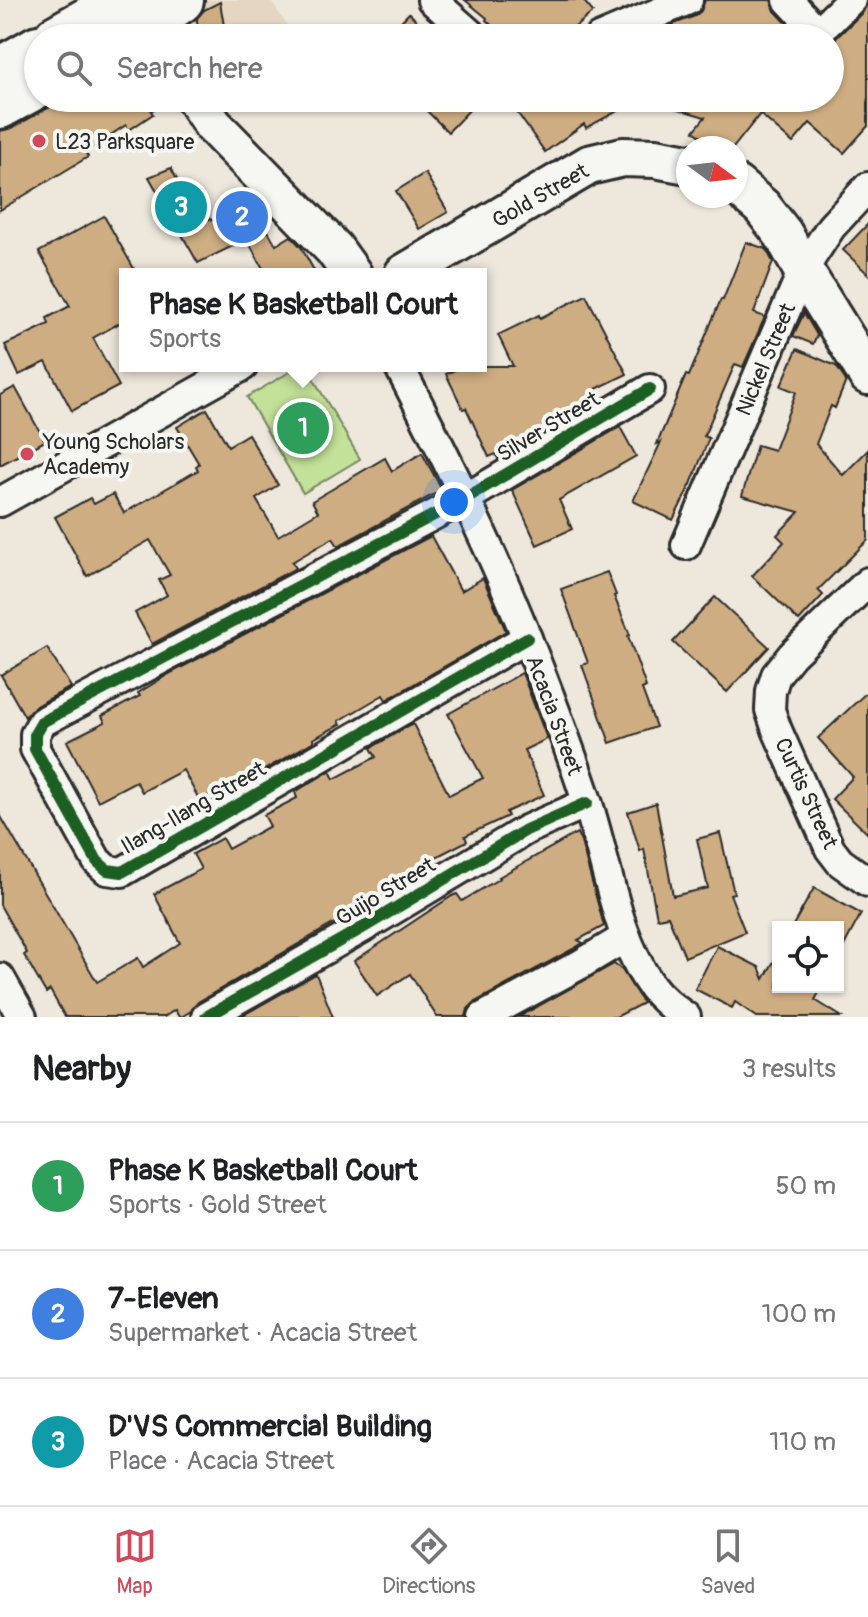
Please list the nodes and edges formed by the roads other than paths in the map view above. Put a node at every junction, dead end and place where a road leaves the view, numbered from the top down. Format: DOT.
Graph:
graph roads {
  1 [pos="432,0"];
  2 [pos="688,0"];
  3 [pos="788,0"];
  4 [pos="851,0"];
  5 [pos="144,17"];
  6 [pos="115,24"];
  7 [pos="459,24"];
  8 [pos="632,24"];
  9 [pos="807,24"];
  10 [pos="826,24"];
  11 [pos="24,56"];
  12 [pos="0,70"];
  13 [pos="24,93"];
  14 [pos="0,106"];
  15 [pos="204,112"];
  16 [pos="676,162"];
  17 [pos="868,187"];
  18 [pos="748,195"];
  19 [pos="348,268"];
  20 [pos="414,268"];
  21 [pos="803,270"];
  22 [pos="232,372"];
  23 [pos="402,372"];
  24 [pos="868,375"];
  25 [pos="650,389"];
  26 [pos="466,498"];
  27 [pos="0,502"];
  28 [pos="686,545"];
  29 [pos="868,582"];
  30 [pos="527,638"];
  31 [pos="587,803"];
  32 [pos="868,882"];
  33 [pos="626,937"];
  34 [pos="0,978"];
  35 [pos="22,1017"];
  36 [pos="206,1017"];
  37 [pos="483,1017"];
  38 [pos="686,1017"];
  1 -- 7 [label="street"];
  2 -- 8 [label="street"];
  3 -- 9 [label="street"];
  4 -- 10 [label="street"];
  5 -- 6 [label="main road"];
  11 -- 12 [label="main road"];
  13 -- 14 [label="main road"];
  15 -- 19 [label="street"];
  16 -- 20 [label="street, Gold Street"];
  17 -- 21 [label="street, Nickel Street"];
  18 -- 21 [label="street"];
  21 -- 24 [label="street"];
  21 -- 28 [label="street, Nickel Street"];
  22 -- 27 [label="street"];
  23 -- 26 [label="street, Acacia Street"];
  25 -- 26 [label="street, Silver Street"];
  26 -- 30 [label="street, Acacia Street"];
  26 -- 30 [label="street, Ilang-Ilang Street"];
  29 -- 32 [label="street, Curtis Street"];
  30 -- 31 [label="street, Acacia Street"];
  31 -- 33 [label="street, Acacia Street"];
  31 -- 36 [label="street, Guijo Street"];
  33 -- 37 [label="street"];
  33 -- 38 [label="street, Acacia Street"];
  34 -- 35 [label="street"];
}
